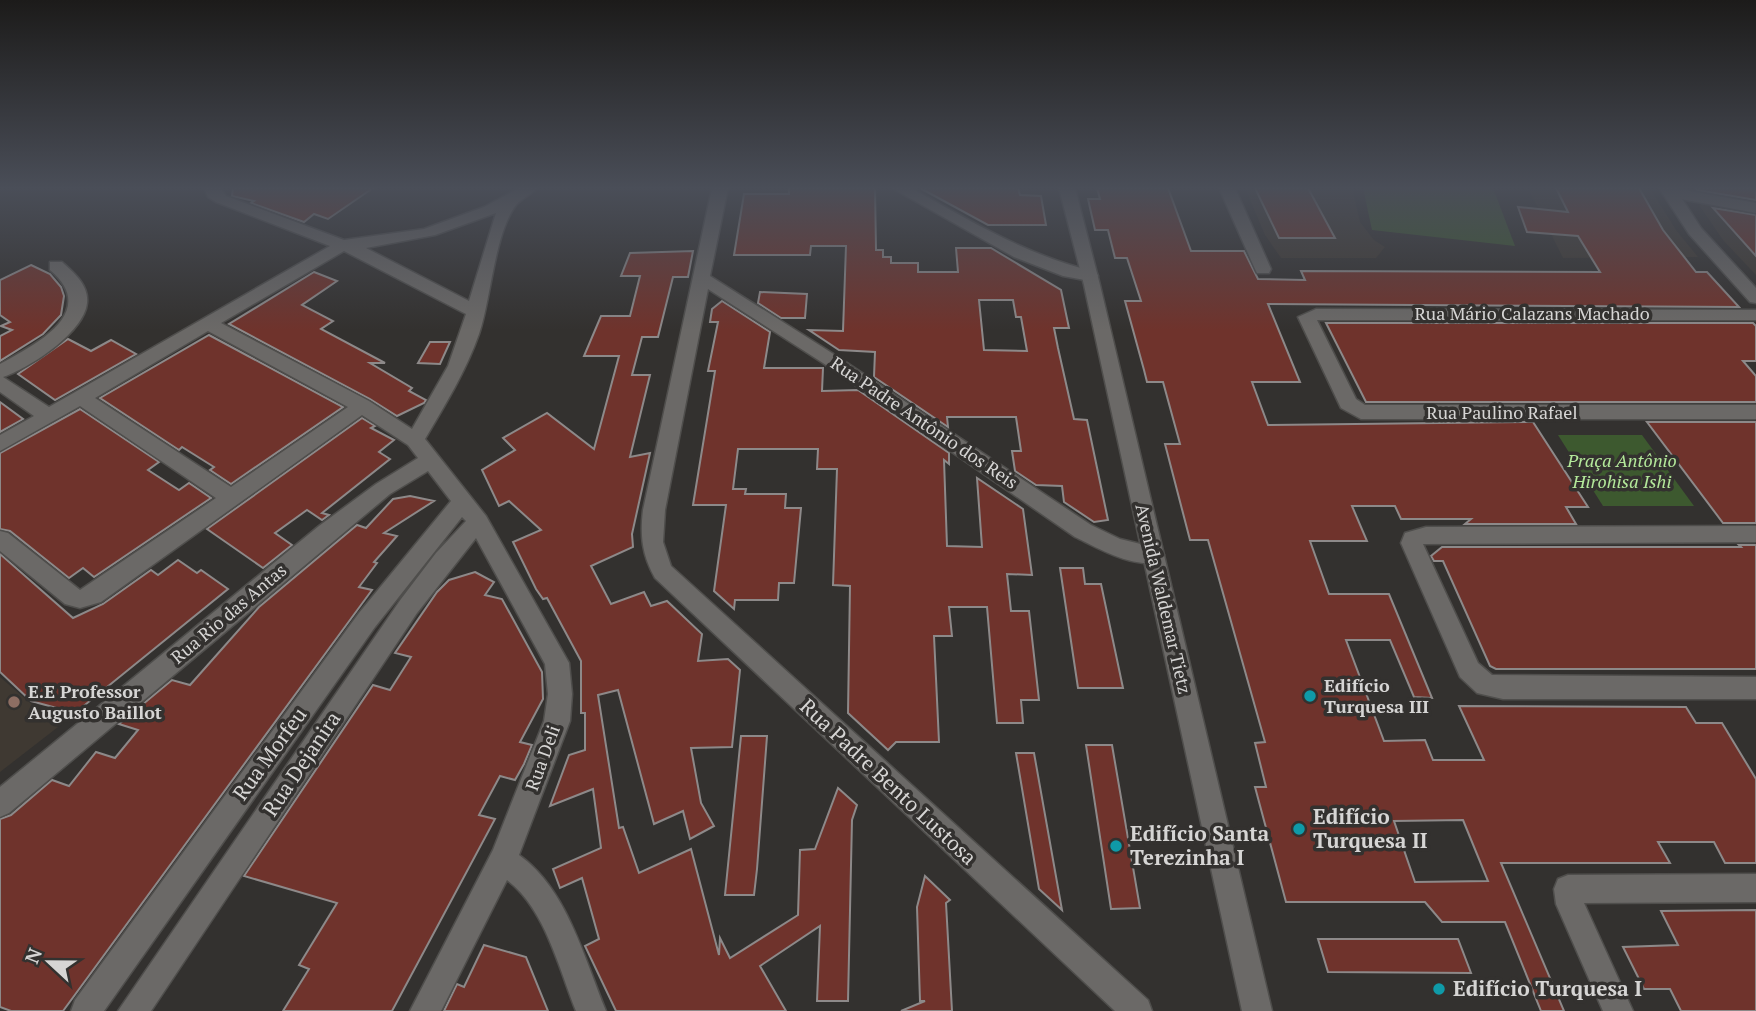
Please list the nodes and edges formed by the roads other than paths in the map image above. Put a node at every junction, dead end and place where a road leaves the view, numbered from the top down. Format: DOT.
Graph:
graph roads {
  1 [pos="316,235"];
  2 [pos="422,235"];
  3 [pos="496,235"];
  4 [pos="710,235"];
  5 [pos="989,235"];
  6 [pos="1079,235"];
  7 [pos="1248,235"];
  8 [pos="1699,235"];
  9 [pos="343,245"];
  10 [pos="56,266"];
  11 [pos="1263,269"];
  12 [pos="1090,276"];
  13 [pos="701,277"];
  14 [pos="1756,298"];
  15 [pos="476,312"];
  16 [pos="1756,315"];
  17 [pos="1308,316"];
  18 [pos="209,324"];
  19 [pos="0,372"];
  20 [pos="0,383"];
  21 [pos="80,397"];
  22 [pos="362,406"];
  23 [pos="1756,412"];
  24 [pos="48,416"];
  25 [pos="415,440"];
  26 [pos="0,444"];
  27 [pos="431,460"];
  28 [pos="231,498"];
  29 [pos="462,502"];
  30 [pos="478,523"];
  31 [pos="1756,534"];
  32 [pos="0,539"];
  33 [pos="1153,555"];
  34 [pos="1756,688"];
  35 [pos="0,804"];
  36 [pos="503,860"];
  37 [pos="1756,888"];
  38 [pos="86,1011"];
  39 [pos="133,1011"];
  40 [pos="425,1011"];
  41 [pos="591,1011"];
  42 [pos="1137,1011"];
  43 [pos="1257,1011"];
  44 [pos="1618,1011"];
  1 -- 9 [label="street"];
  2 -- 9 [label="street"];
  3 -- 15 [label="street"];
  4 -- 13 [label="street"];
  5 -- 12 [label="street"];
  6 -- 12 [label="street, Avenida Waldemar Tietz"];
  7 -- 11 [label="street"];
  8 -- 14 [label="street"];
  9 -- 15 [label="street"];
  9 -- 18 [label="street"];
  10 -- 19 [label="street"];
  12 -- 33 [label="street, Avenida Waldemar Tietz"];
  13 -- 33 [label="street, Rua Padre Antônio dos Reis"];
  13 -- 42 [label="street, Rua Padre Bento Lustosa"];
  15 -- 25 [label="street"];
  16 -- 17 [label="street, Rua Mário Calazans Machado"];
  17 -- 23 [label="street, Rua Paulino Rafael"];
  18 -- 21 [label="street"];
  18 -- 22 [label="street, Rua Deli"];
  20 -- 24 [label="street"];
  21 -- 24 [label="street"];
  21 -- 28 [label="street"];
  22 -- 25 [label="street, Rua Deli"];
  22 -- 28 [label="street"];
  24 -- 26 [label="street"];
  25 -- 27 [label="street, Rua Deli"];
  27 -- 29 [label="street, Rua Deli"];
  27 -- 35 [label="street, Rua Rio das Antas"];
  28 -- 32 [label="street"];
  29 -- 30 [label="street, Rua Deli"];
  29 -- 38 [label="street, Rua Morfeu"];
  30 -- 36 [label="street, Rua Deli"];
  30 -- 39 [label="street, Rua Dejanira"];
  31 -- 34 [label="street"];
  33 -- 43 [label="street, Avenida Waldemar Tietz"];
  36 -- 40 [label="street, Rua Deli"];
  36 -- 41 [label="street"];
  37 -- 44 [label="street"];
}
